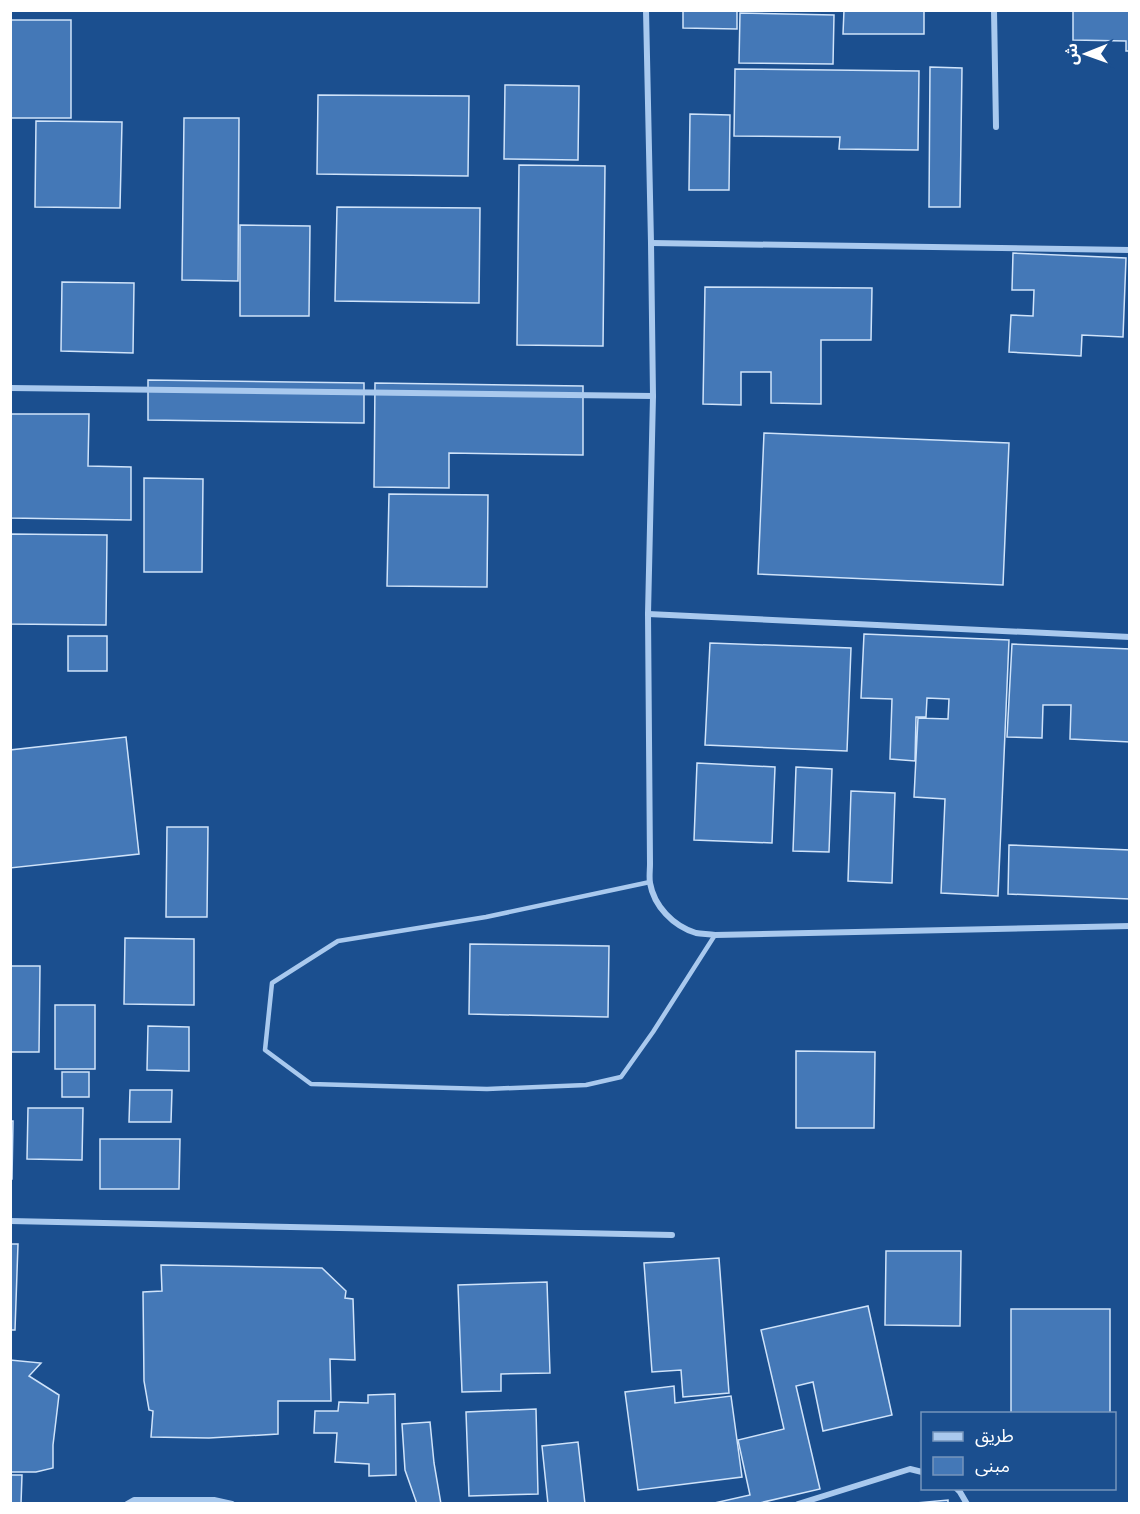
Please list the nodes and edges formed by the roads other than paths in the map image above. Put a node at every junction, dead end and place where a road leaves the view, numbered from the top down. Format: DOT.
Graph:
graph roads {
  1 [pos="646,10"];
  2 [pos="994,10"];
  3 [pos="996,127"];
  4 [pos="651,243"];
  5 [pos="1130,250"];
  6 [pos="10,388"];
  7 [pos="652,396"];
  8 [pos="648,614"];
  9 [pos="1130,637"];
  10 [pos="650,882"];
  11 [pos="1130,926"];
  12 [pos="715,935"];
  13 [pos="10,1221"];
  14 [pos="672,1235"];
  15 [pos="921,1472"];
  16 [pos="958,1490"];
  17 [pos="126,1503"];
  18 [pos="232,1503"];
  19 [pos="798,1503"];
  20 [pos="966,1503"];
  1 -- 4 [label="street"];
  2 -- 3 [label="street"];
  4 -- 5 [label="street"];
  4 -- 7 [label="street"];
  6 -- 7 [label="street"];
  7 -- 8 [label="street"];
  8 -- 9 [label="street"];
  8 -- 10 [label="street"];
  10 -- 12 [label="street"];
  10 -- 12 [label="lane"];
  11 -- 12 [label="street"];
  13 -- 14 [label="street"];
  15 -- 19 [label="street"];
  16 -- 20 [label="street"];
  17 -- 18 [label="street"];
}
